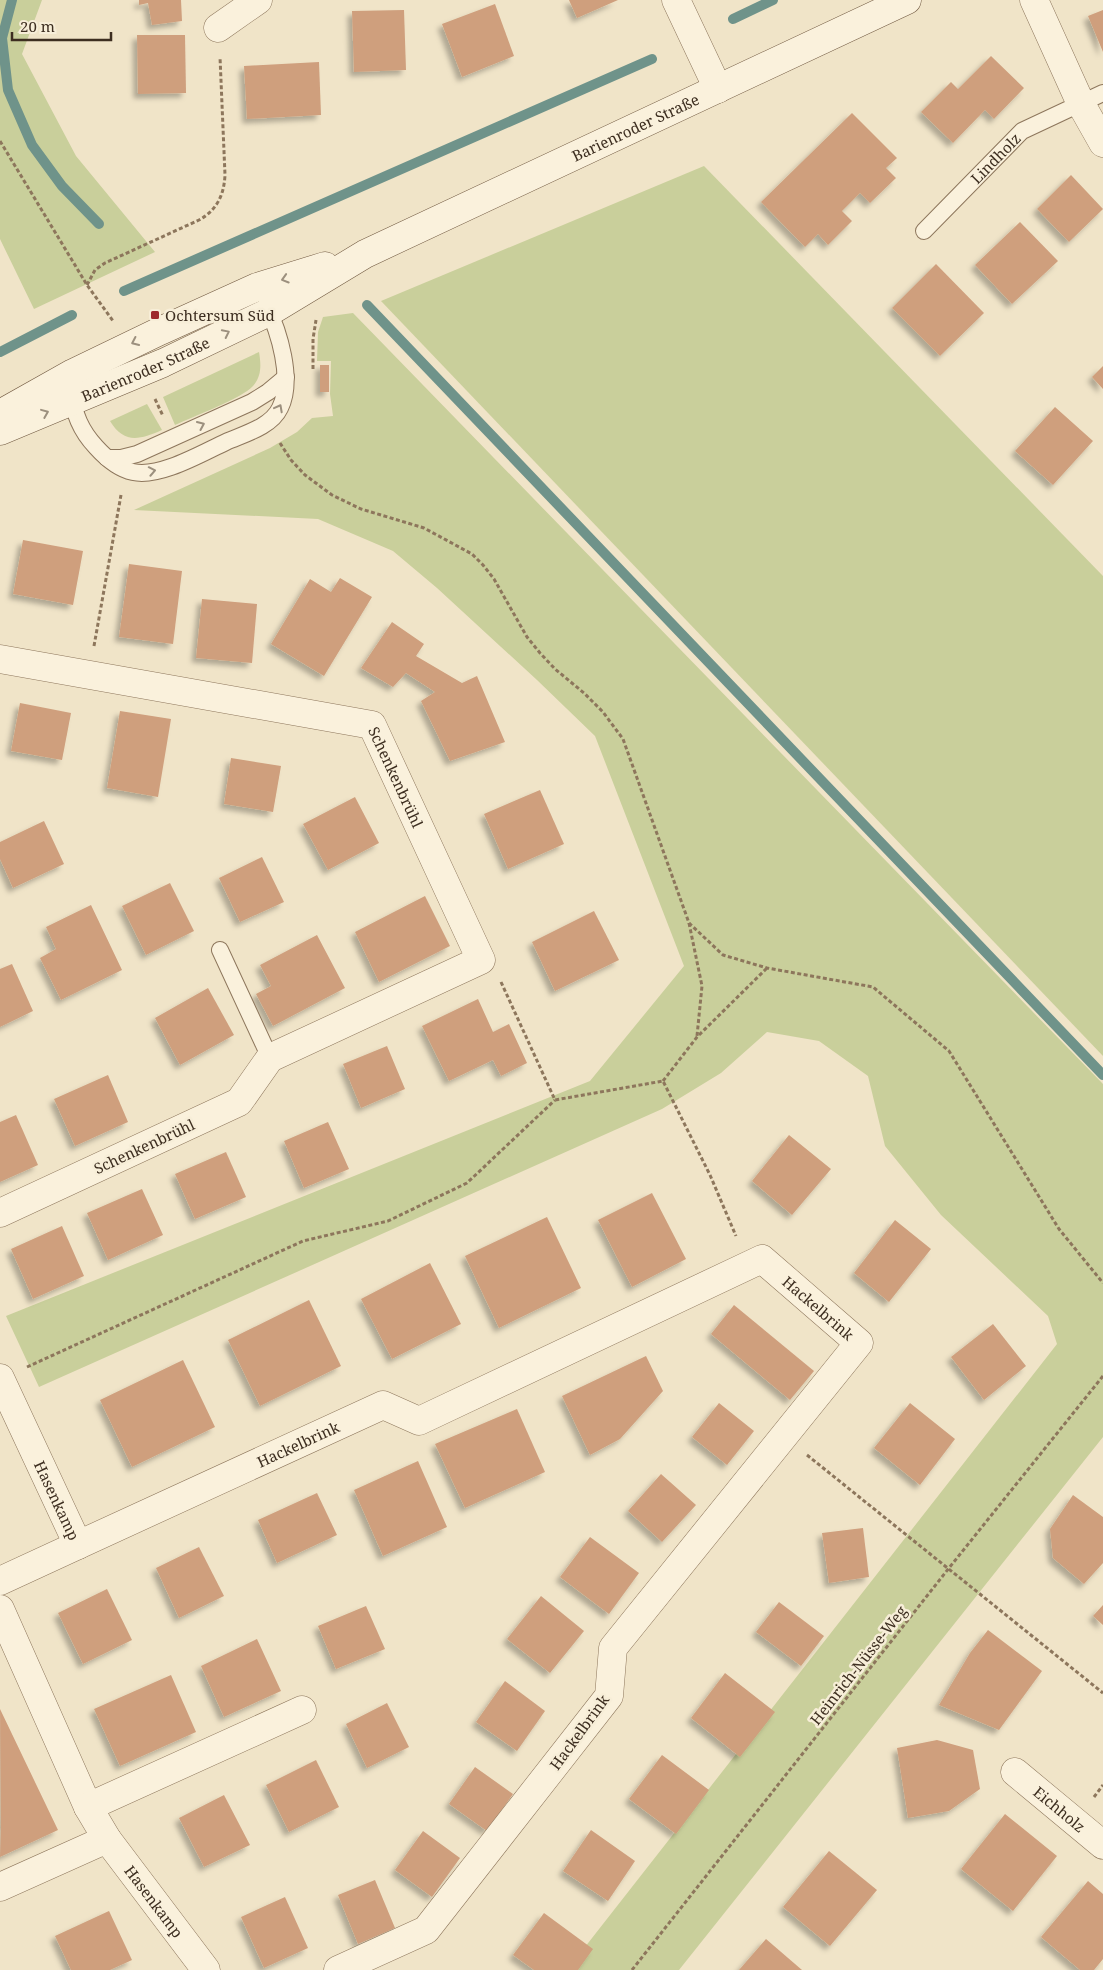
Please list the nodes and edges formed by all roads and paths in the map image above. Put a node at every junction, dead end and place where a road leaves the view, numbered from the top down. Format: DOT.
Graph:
graph roads {
  1 [pos="258,0"];
  2 [pos="676,0"];
  3 [pos="907,0"];
  4 [pos="1034,0"];
  5 [pos="218,28"];
  6 [pos="718,89"];
  7 [pos="1092,99"];
  8 [pos="0,141"];
  9 [pos="1103,143"];
  10 [pos="924,232"];
  11 [pos="364,254"];
  12 [pos="87,285"];
  13 [pos="257,287"];
  14 [pos="269,312"];
  15 [pos="115,323"];
  16 [pos="73,373"];
  17 [pos="286,377"];
  18 [pos="73,402"];
  19 [pos="0,414"];
  20 [pos="0,431"];
  21 [pos="275,435"];
  22 [pos="107,458"];
  23 [pos="122,492"];
  24 [pos="0,659"];
  25 [pos="88,675"];
  26 [pos="689,923"];
  27 [pos="220,950"];
  28 [pos="481,960"];
  29 [pos="767,968"];
  30 [pos="697,1036"];
  31 [pos="270,1058"];
  32 [pos="663,1081"];
  33 [pos="555,1100"];
  34 [pos="0,1213"];
  35 [pos="748,1265"];
  36 [pos="1103,1283"];
  37 [pos="1103,1376"];
  38 [pos="0,1378"];
  39 [pos="784,1436"];
  40 [pos="78,1545"];
  41 [pos="949,1568"];
  42 [pos="0,1582"];
  43 [pos="0,1609"];
  44 [pos="1103,1693"];
  45 [pos="302,1710"];
  46 [pos="1016,1772"];
  47 [pos="88,1807"];
  48 [pos="107,1839"];
  49 [pos="1103,1846"];
  50 [pos="0,1887"];
  51 [pos="206,1970"];
  52 [pos="338,1970"];
  53 [pos="632,1970"];
  1 -- 5 [label="street"];
  2 -- 6 [label="street"];
  3 -- 6 [label="street, Barienroder Straße"];
  4 -- 7 [label="street"];
  5 -- 12 [label="path"];
  6 -- 11 [label="street, Barienroder Straße"];
  7 -- 9 [label="street"];
  7 -- 10 [label="lane, Lindholz"];
  8 -- 12 [label="path"];
  11 -- 13 [label="street, Barienroder Straße, one-way"];
  11 -- 14 [label="street, Barienroder Straße"];
  12 -- 15 [label="path"];
  13 -- 14 [label="lane"];
  13 -- 16 [label="street, Barienroder Straße, one-way"];
  14 -- 17 [label="lane"];
  18 -- 14 [label="street, Barienroder Straße, one-way"];
  16 -- 18 [label="lane"];
  16 -- 19 [label="street, Barienroder Straße"];
  22 -- 17 [label="lane, one-way"];
  22 -- 17 [label="lane, one-way"];
  20 -- 18 [label="street, Barienroder Straße, one-way"];
  18 -- 22 [label="lane"];
  21 -- 26 [label="path"];
  23 -- 25 [label="path"];
  24 -- 25 [label="street, Schenkenbrühl"];
  25 -- 28 [label="street, Schenkenbrühl"];
  26 -- 29 [label="path"];
  26 -- 30 [label="path"];
  27 -- 31 [label="lane"];
  28 -- 31 [label="street, Schenkenbrühl"];
  28 -- 33 [label="path"];
  29 -- 30 [label="path"];
  29 -- 36 [label="path"];
  30 -- 32 [label="path"];
  31 -- 34 [label="street, Schenkenbrühl"];
  32 -- 33 [label="path"];
  32 -- 35 [label="path"];
  33 -- 38 [label="path"];
  35 -- 39 [label="street, Hackelbrink"];
  35 -- 40 [label="street, Hackelbrink"];
  37 -- 41 [label="path, Heinrich-Nüsse-Weg"];
  38 -- 40 [label="street, Hasenkamp"];
  39 -- 41 [label="path"];
  39 -- 52 [label="street, Hackelbrink"];
  40 -- 42 [label="street, Hasenkamp"];
  41 -- 44 [label="path"];
  41 -- 53 [label="path, Heinrich-Nüsse-Weg"];
  43 -- 47 [label="street, Hasenkamp"];
  45 -- 47 [label="street"];
  46 -- 49 [label="street, Eichholz"];
  47 -- 48 [label="street, Hasenkamp"];
  48 -- 50 [label="street"];
  48 -- 51 [label="street, Hasenkamp"];
}
